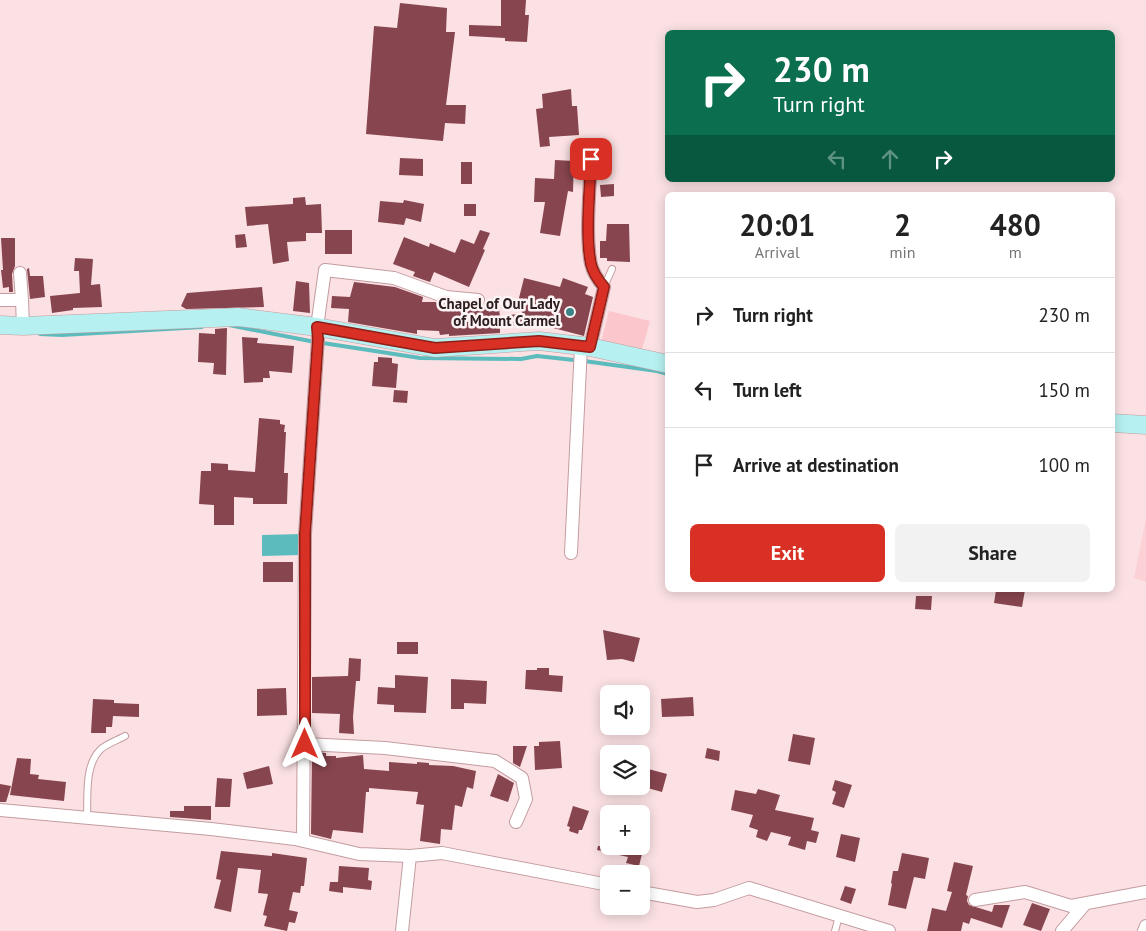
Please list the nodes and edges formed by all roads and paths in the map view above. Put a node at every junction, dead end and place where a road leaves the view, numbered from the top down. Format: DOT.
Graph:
graph roads {
  1 [pos="591,159"];
  2 [pos="612,269"];
  3 [pos="20,273"];
  4 [pos="604,287"];
  5 [pos="0,300"];
  6 [pos="22,300"];
  7 [pos="478,300"];
  8 [pos="0,325"];
  9 [pos="23,326"];
  10 [pos="317,327"];
  11 [pos="586,346"];
  12 [pos="665,363"];
  13 [pos="1115,423"];
  14 [pos="1146,425"];
  15 [pos="571,553"];
  16 [pos="125,736"];
  17 [pos="305,744"];
  18 [pos="0,810"];
  19 [pos="86,819"];
  20 [pos="516,822"];
  21 [pos="303,841"];
  22 [pos="410,856"];
  23 [pos="600,883"];
  24 [pos="1146,892"];
  25 [pos="650,894"];
  26 [pos="975,900"];
  27 [pos="1085,904"];
  28 [pos="839,916"];
  29 [pos="1146,926"];
  30 [pos="402,931"];
  31 [pos="835,931"];
  32 [pos="889,931"];
  33 [pos="1062,931"];
  34 [pos="1144,931"];
  1 -- 4 [label="street"];
  2 -- 4 [label="lane"];
  3 -- 6 [label="street"];
  4 -- 11 [label="street"];
  5 -- 6 [label="street"];
  6 -- 9 [label="street"];
  7 -- 10 [label="street"];
  8 -- 9 [label="street"];
  9 -- 10 [label="street"];
  10 -- 11 [label="street"];
  10 -- 17 [label="street"];
  11 -- 12 [label="street"];
  11 -- 15 [label="street"];
  13 -- 14 [label="street"];
  16 -- 19 [label="lane"];
  17 -- 20 [label="street"];
  17 -- 21 [label="street"];
  18 -- 19 [label="street"];
  19 -- 21 [label="street"];
  21 -- 22 [label="street"];
  22 -- 23 [label="street"];
  22 -- 30 [label="street"];
  24 -- 27 [label="street"];
  25 -- 28 [label="street"];
  26 -- 27 [label="street"];
  27 -- 33 [label="street"];
  28 -- 31 [label="lane"];
  28 -- 32 [label="street"];
  29 -- 34 [label="street"];
}
